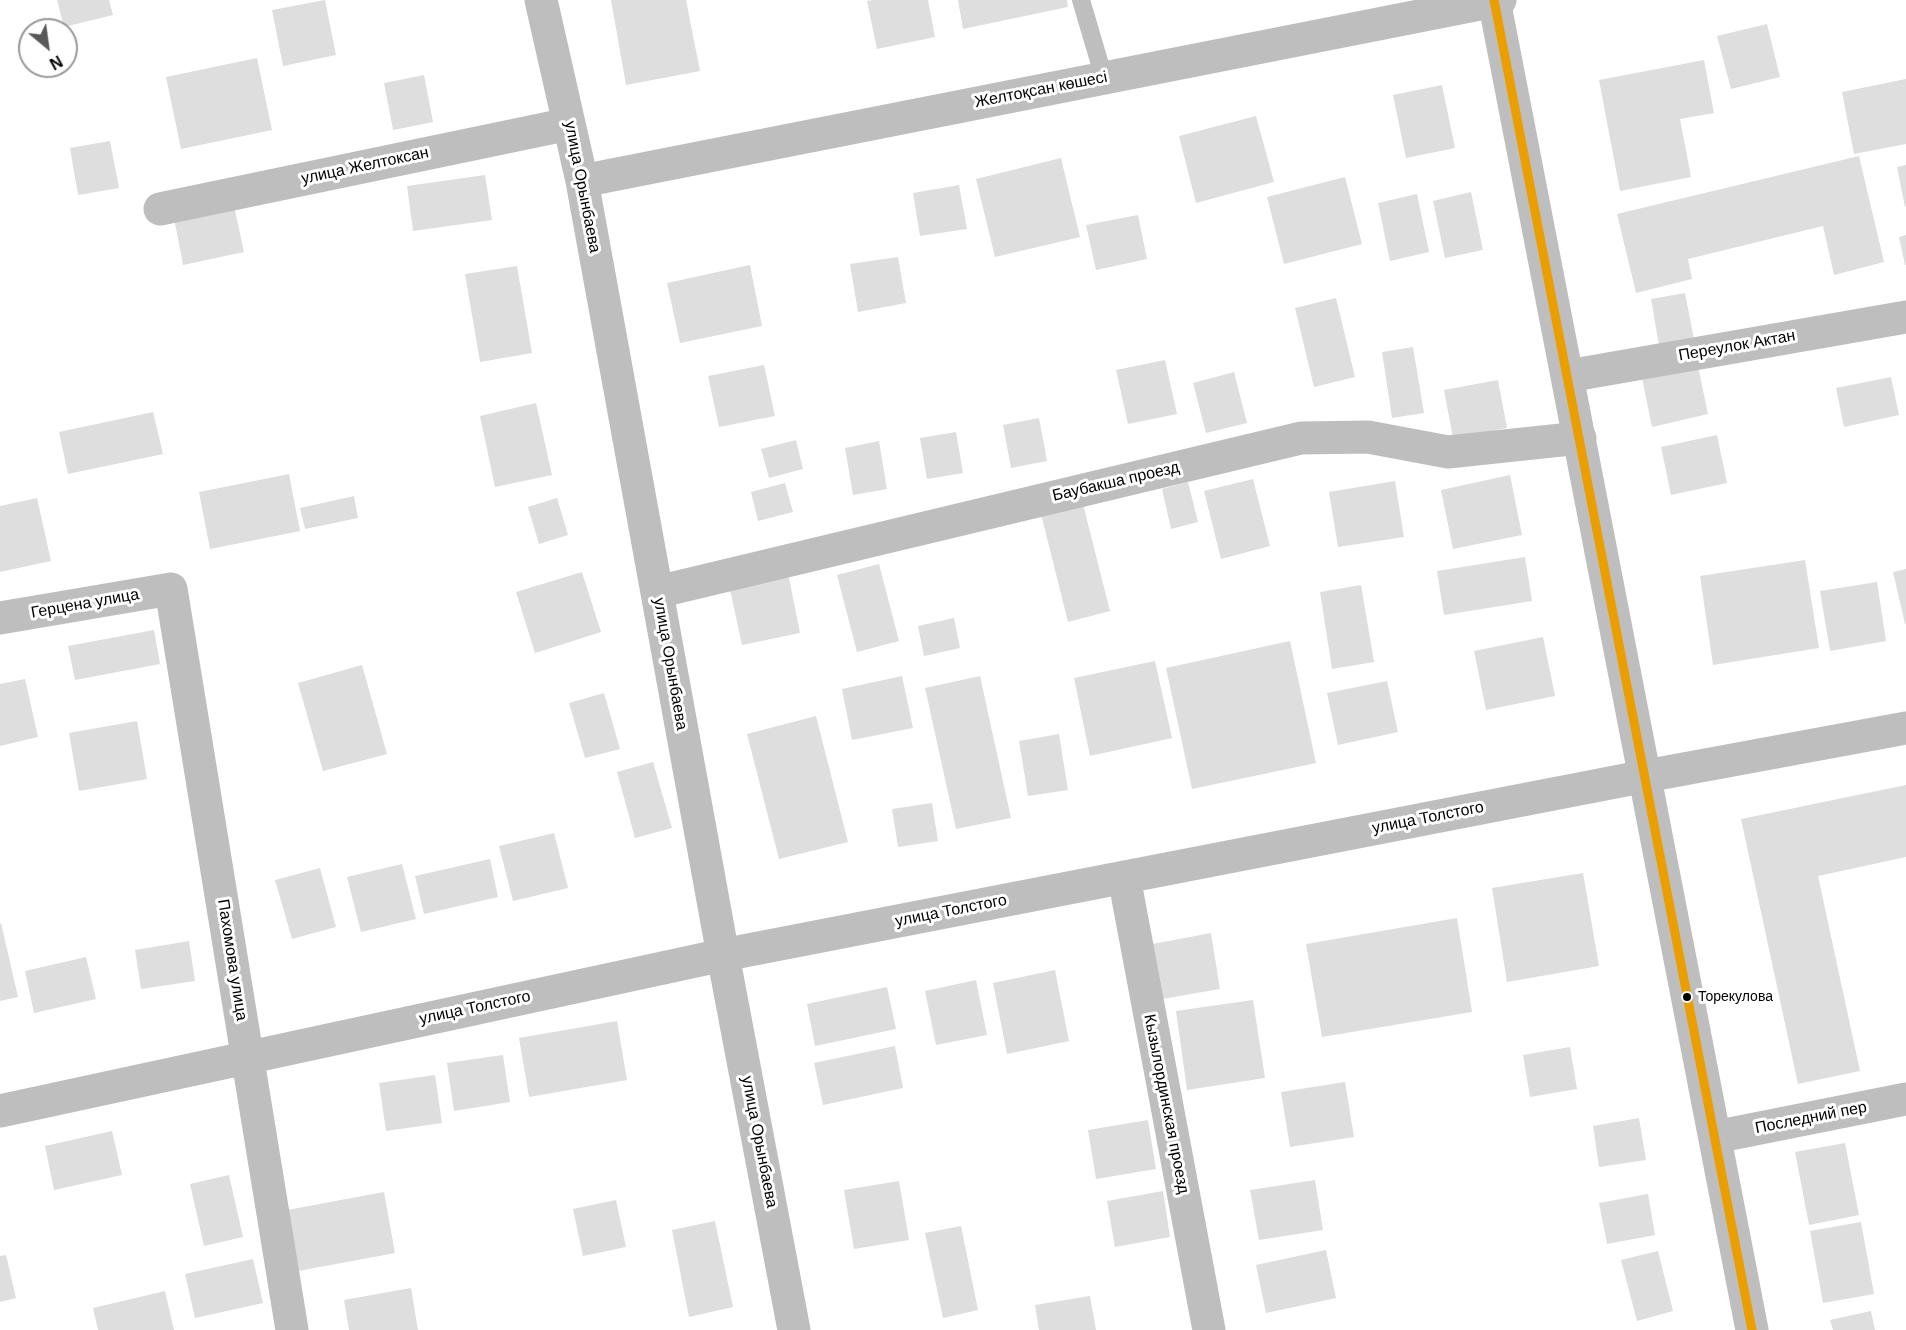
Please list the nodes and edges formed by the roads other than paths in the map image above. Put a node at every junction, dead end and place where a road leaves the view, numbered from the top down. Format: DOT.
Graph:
graph roads {
  1 [pos="542,0"];
  2 [pos="1081,0"];
  3 [pos="1496,0"];
  4 [pos="1411,9"];
  5 [pos="1104,78"];
  6 [pos="569,124"];
  7 [pos="582,181"];
  8 [pos="160,209"];
  9 [pos="1906,317"];
  10 [pos="1568,376"];
  11 [pos="1580,438"];
  12 [pos="171,590"];
  13 [pos="657,592"];
  14 [pos="0,618"];
  15 [pos="1906,728"];
  16 [pos="1646,776"];
  17 [pos="1124,877"];
  18 [pos="723,955"];
  19 [pos="248,1057"];
  20 [pos="1906,1100"];
  21 [pos="0,1111"];
  22 [pos="1715,1137"];
  23 [pos="292,1330"];
  24 [pos="794,1330"];
  25 [pos="1209,1330"];
  26 [pos="1752,1330"];
  1 -- 6 [label="street, улица Орынбаева"];
  2 -- 5 [label="lane"];
  3 -- 4 [label="street, Желтоқсан көшесі"];
  3 -- 10 [label="street"];
  4 -- 5 [label="street, Желтоқсан көшесі"];
  5 -- 7 [label="street, Желтоқсан көшесі"];
  6 -- 7 [label="street, улица Орынбаева"];
  6 -- 8 [label="street, улица Желтоксан"];
  7 -- 13 [label="street, улица Орынбаева"];
  9 -- 10 [label="street, Переулок Актан"];
  10 -- 11 [label="street"];
  11 -- 13 [label="street, Баубакша проезд"];
  11 -- 16 [label="street"];
  12 -- 14 [label="street, Герцена улица"];
  12 -- 19 [label="street, Пахомова улица"];
  13 -- 18 [label="street, улица Орынбаева"];
  15 -- 16 [label="street, улица Толстого"];
  16 -- 17 [label="street, улица Толстого"];
  16 -- 22 [label="street"];
  17 -- 18 [label="street, улица Толстого"];
  17 -- 25 [label="street, Кызылординская проезд"];
  18 -- 19 [label="street, улица Толстого"];
  18 -- 24 [label="street, улица Орынбаева"];
  19 -- 21 [label="street, улица Толстого"];
  19 -- 23 [label="street, Пахомова улица"];
  20 -- 22 [label="street, Последний пер"];
  22 -- 26 [label="street"];
}
